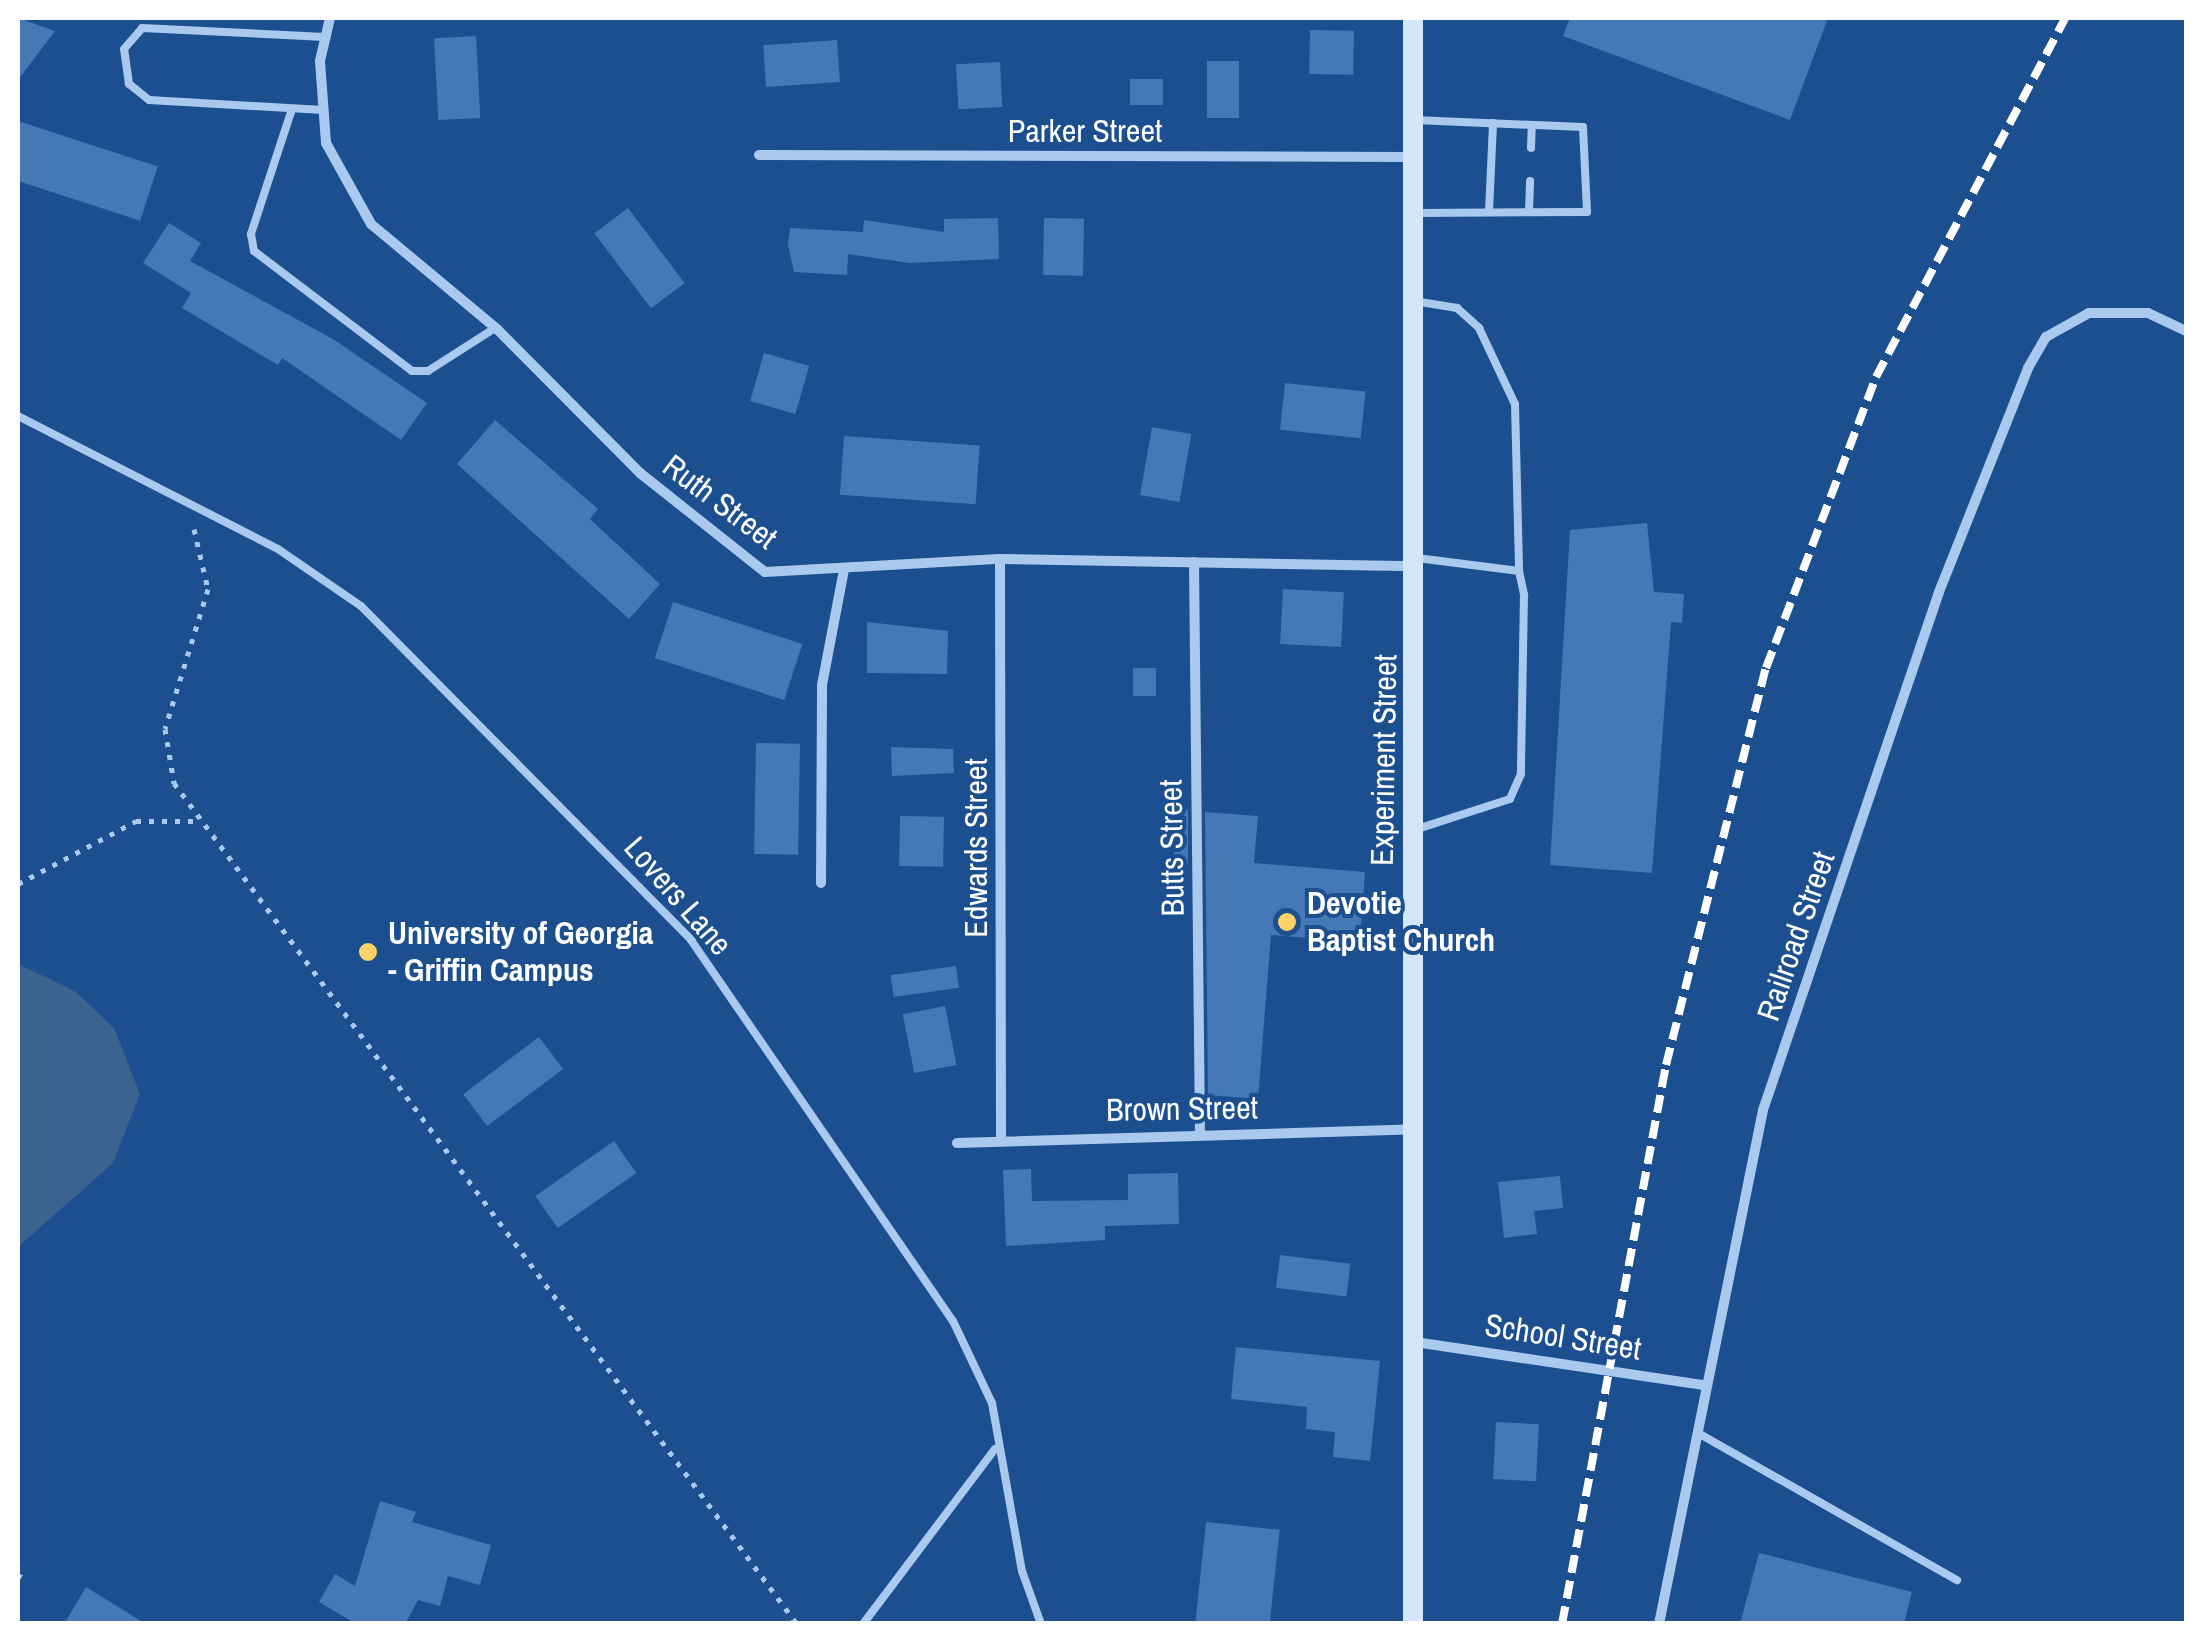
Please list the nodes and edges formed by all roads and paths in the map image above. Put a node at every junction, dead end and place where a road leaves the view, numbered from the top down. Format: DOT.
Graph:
graph roads {
  1 [pos="330,18"];
  2 [pos="1413,18"];
  3 [pos="326,37"];
  4 [pos="292,109"];
  5 [pos="323,110"];
  6 [pos="1411,120"];
  7 [pos="1494,123"];
  8 [pos="1532,124"];
  9 [pos="1531,148"];
  10 [pos="759,155"];
  11 [pos="1410,157"];
  12 [pos="1530,181"];
  13 [pos="1489,212"];
  14 [pos="1529,212"];
  15 [pos="1411,213"];
  16 [pos="1412,300"];
  17 [pos="495,328"];
  18 [pos="2186,331"];
  19 [pos="18,416"];
  20 [pos="188,520"];
  21 [pos="1000,559"];
  22 [pos="1194,562"];
  23 [pos="1417,562"];
  24 [pos="844,570"];
  25 [pos="1518,571"];
  26 [pos="198,821"];
  27 [pos="1412,830"];
  28 [pos="821,883"];
  29 [pos="18,884"];
  30 [pos="1408,1130"];
  31 [pos="1200,1134"];
  32 [pos="1001,1137"];
  33 [pos="957,1143"];
  34 [pos="1415,1342"];
  35 [pos="1704,1385"];
  36 [pos="1698,1432"];
  37 [pos="996,1450"];
  38 [pos="25,1567"];
  39 [pos="18,1578"];
  40 [pos="1957,1580"];
  41 [pos="797,1624"];
  42 [pos="863,1624"];
  43 [pos="1041,1624"];
  44 [pos="1413,1624"];
  45 [pos="1659,1624"];
  1 -- 3 [label="street, Ruth Street"];
  2 -- 6 [label="main road, Experiment Street"];
  3 -- 4 [label="lane"];
  3 -- 5 [label="street, Ruth Street"];
  4 -- 5 [label="lane"];
  4 -- 17 [label="lane"];
  5 -- 17 [label="street, Ruth Street"];
  6 -- 7 [label="lane"];
  6 -- 11 [label="main road, Experiment Street"];
  7 -- 8 [label="lane"];
  7 -- 13 [label="lane"];
  8 -- 9 [label="lane"];
  8 -- 14 [label="lane"];
  10 -- 11 [label="street, Parker Street"];
  11 -- 15 [label="main road, Experiment Street"];
  12 -- 14 [label="lane"];
  13 -- 14 [label="lane"];
  13 -- 15 [label="lane"];
  15 -- 16 [label="main road, Experiment Street"];
  16 -- 23 [label="main road, Experiment Street"];
  16 -- 25 [label="lane"];
  17 -- 24 [label="street, Ruth Street"];
  18 -- 35 [label="street, Railroad Street"];
  19 -- 37 [label="lane, Lovers Lane"];
  20 -- 26 [label="path"];
  21 -- 22 [label="street, Ruth Street"];
  21 -- 24 [label="street, Ruth Street"];
  21 -- 32 [label="street, Edwards Street"];
  22 -- 23 [label="street, Ruth Street"];
  22 -- 31 [label="street, Butts Street"];
  23 -- 25 [label="lane"];
  23 -- 27 [label="main road, Experiment Street"];
  24 -- 28 [label="street"];
  25 -- 27 [label="lane"];
  26 -- 29 [label="path"];
  26 -- 41 [label="path"];
  27 -- 30 [label="main road, Experiment Street"];
  30 -- 31 [label="street, Brown Street"];
  30 -- 34 [label="main road, Experiment Street"];
  31 -- 32 [label="street, Brown Street"];
  32 -- 33 [label="street, Brown Street"];
  34 -- 35 [label="street, School Street"];
  34 -- 44 [label="main road, Experiment Street"];
  35 -- 36 [label="street, Railroad Street"];
  36 -- 40 [label="lane"];
  36 -- 45 [label="street, Railroad Street"];
  37 -- 42 [label="lane"];
  37 -- 43 [label="lane, Lovers Lane"];
  38 -- 39 [label="path"];
}
